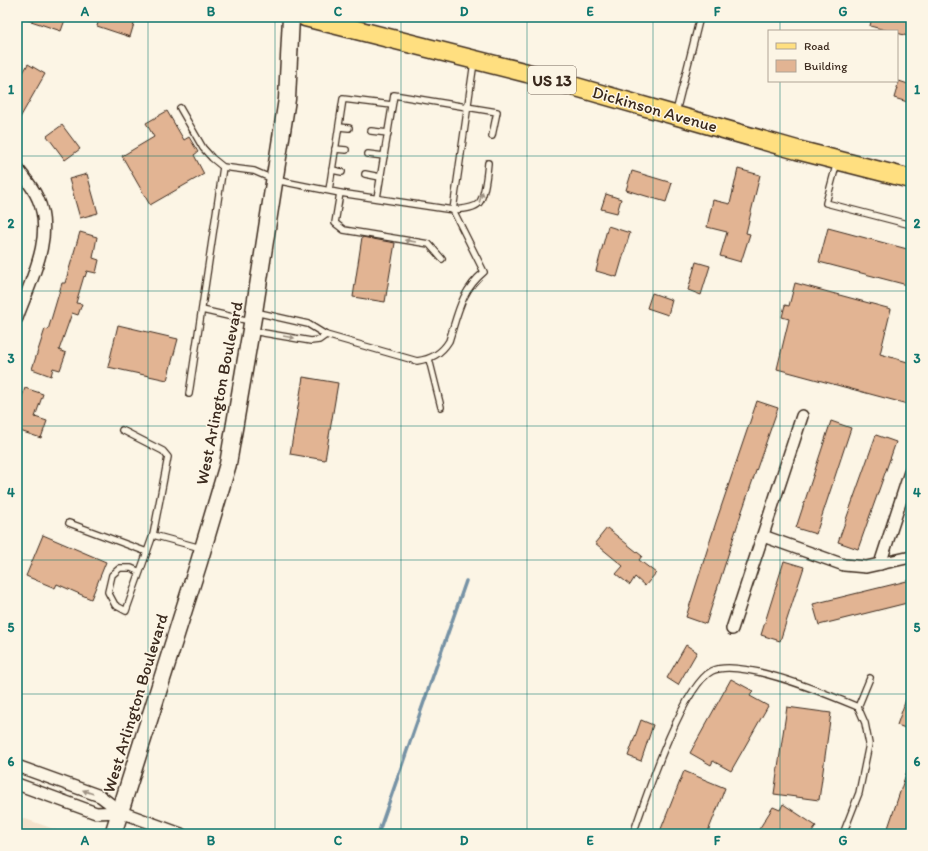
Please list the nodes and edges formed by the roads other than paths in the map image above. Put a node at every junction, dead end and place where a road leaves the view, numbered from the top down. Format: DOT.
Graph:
graph roads {
  1 [pos="291,17"];
  2 [pos="305,17"];
  3 [pos="700,17"];
  4 [pos="474,60"];
  5 [pos="392,105"];
  6 [pos="468,107"];
  7 [pos="180,108"];
  8 [pos="675,115"];
  9 [pos="339,127"];
  10 [pos="349,128"];
  11 [pos="371,131"];
  12 [pos="388,133"];
  13 [pos="492,136"];
  14 [pos="335,149"];
  15 [pos="346,150"];
  16 [pos="368,154"];
  17 [pos="384,156"];
  18 [pos="837,160"];
  19 [pos="488,163"];
  20 [pos="223,167"];
  21 [pos="17,168"];
  22 [pos="332,170"];
  23 [pos="342,172"];
  24 [pos="365,174"];
  25 [pos="380,177"];
  26 [pos="275,180"];
  27 [pos="911,180"];
  28 [pos="328,190"];
  29 [pos="340,193"];
  30 [pos="377,198"];
  31 [pos="453,210"];
  32 [pos="911,225"];
  33 [pos="442,259"];
  34 [pos="202,310"];
  35 [pos="17,318"];
  36 [pos="253,321"];
  37 [pos="326,335"];
  38 [pos="429,359"];
  39 [pos="189,394"];
  40 [pos="441,407"];
  41 [pos="802,416"];
  42 [pos="122,430"];
  43 [pos="911,469"];
  44 [pos="906,500"];
  45 [pos="69,524"];
  46 [pos="152,535"];
  47 [pos="763,536"];
  48 [pos="204,548"];
  49 [pos="146,552"];
  50 [pos="911,557"];
  51 [pos="880,564"];
  52 [pos="140,572"];
  53 [pos="732,629"];
  54 [pos="870,678"];
  55 [pos="858,707"];
  56 [pos="17,766"];
  57 [pos="17,784"];
  58 [pos="121,812"];
  59 [pos="113,834"];
  60 [pos="181,834"];
  61 [pos="634,834"];
  62 [pos="843,834"];
  1 -- 26 [label="main road, West Arlington Boulevard"];
  2 -- 4 [label="main road, Dickinson Avenue / US 13"];
  3 -- 8 [label="lane"];
  4 -- 6 [label="lane"];
  4 -- 8 [label="main road, Dickinson Avenue / US 13"];
  5 -- 6 [label="lane"];
  5 -- 9 [label="lane"];
  5 -- 12 [label="lane"];
  6 -- 13 [label="lane"];
  6 -- 31 [label="lane"];
  7 -- 20 [label="lane"];
  8 -- 18 [label="main road, Dickinson Avenue / US 13"];
  9 -- 10 [label="lane"];
  9 -- 14 [label="lane"];
  11 -- 12 [label="lane"];
  12 -- 17 [label="lane"];
  14 -- 15 [label="lane"];
  14 -- 22 [label="lane"];
  16 -- 17 [label="lane"];
  17 -- 25 [label="lane"];
  18 -- 27 [label="main road, Dickinson Avenue / US 13"];
  18 -- 32 [label="lane"];
  31 -- 19 [label="lane, one-way"];
  20 -- 26 [label="lane"];
  20 -- 34 [label="lane"];
  21 -- 35 [label="street"];
  22 -- 23 [label="lane"];
  22 -- 28 [label="lane"];
  24 -- 25 [label="lane"];
  25 -- 30 [label="lane"];
  26 -- 28 [label="lane"];
  26 -- 36 [label="main road, West Arlington Boulevard"];
  28 -- 29 [label="lane"];
  29 -- 30 [label="lane"];
  33 -- 29 [label="lane, one-way"];
  30 -- 31 [label="lane"];
  31 -- 38 [label="lane"];
  34 -- 36 [label="lane"];
  34 -- 39 [label="lane"];
  36 -- 37 [label="lane"];
  36 -- 37 [label="lane, one-way"];
  36 -- 48 [label="main road, West Arlington Boulevard"];
  37 -- 38 [label="lane"];
  38 -- 40 [label="lane"];
  41 -- 47 [label="street"];
  42 -- 46 [label="lane"];
  43 -- 44 [label="street"];
  44 -- 51 [label="street"];
  45 -- 49 [label="lane"];
  46 -- 48 [label="lane"];
  46 -- 49 [label="lane"];
  47 -- 51 [label="street"];
  47 -- 53 [label="street"];
  48 -- 58 [label="main road, West Arlington Boulevard"];
  49 -- 52 [label="lane"];
  50 -- 51 [label="street"];
  52 -- 52 [label="lane"];
  54 -- 55 [label="lane"];
  55 -- 61 [label="lane"];
  55 -- 62 [label="lane"];
  58 -- 56 [label="street, one-way"];
  57 -- 58 [label="street"];
  58 -- 59 [label="main road, West Arlington Boulevard"];
  58 -- 60 [label="street"];
}
